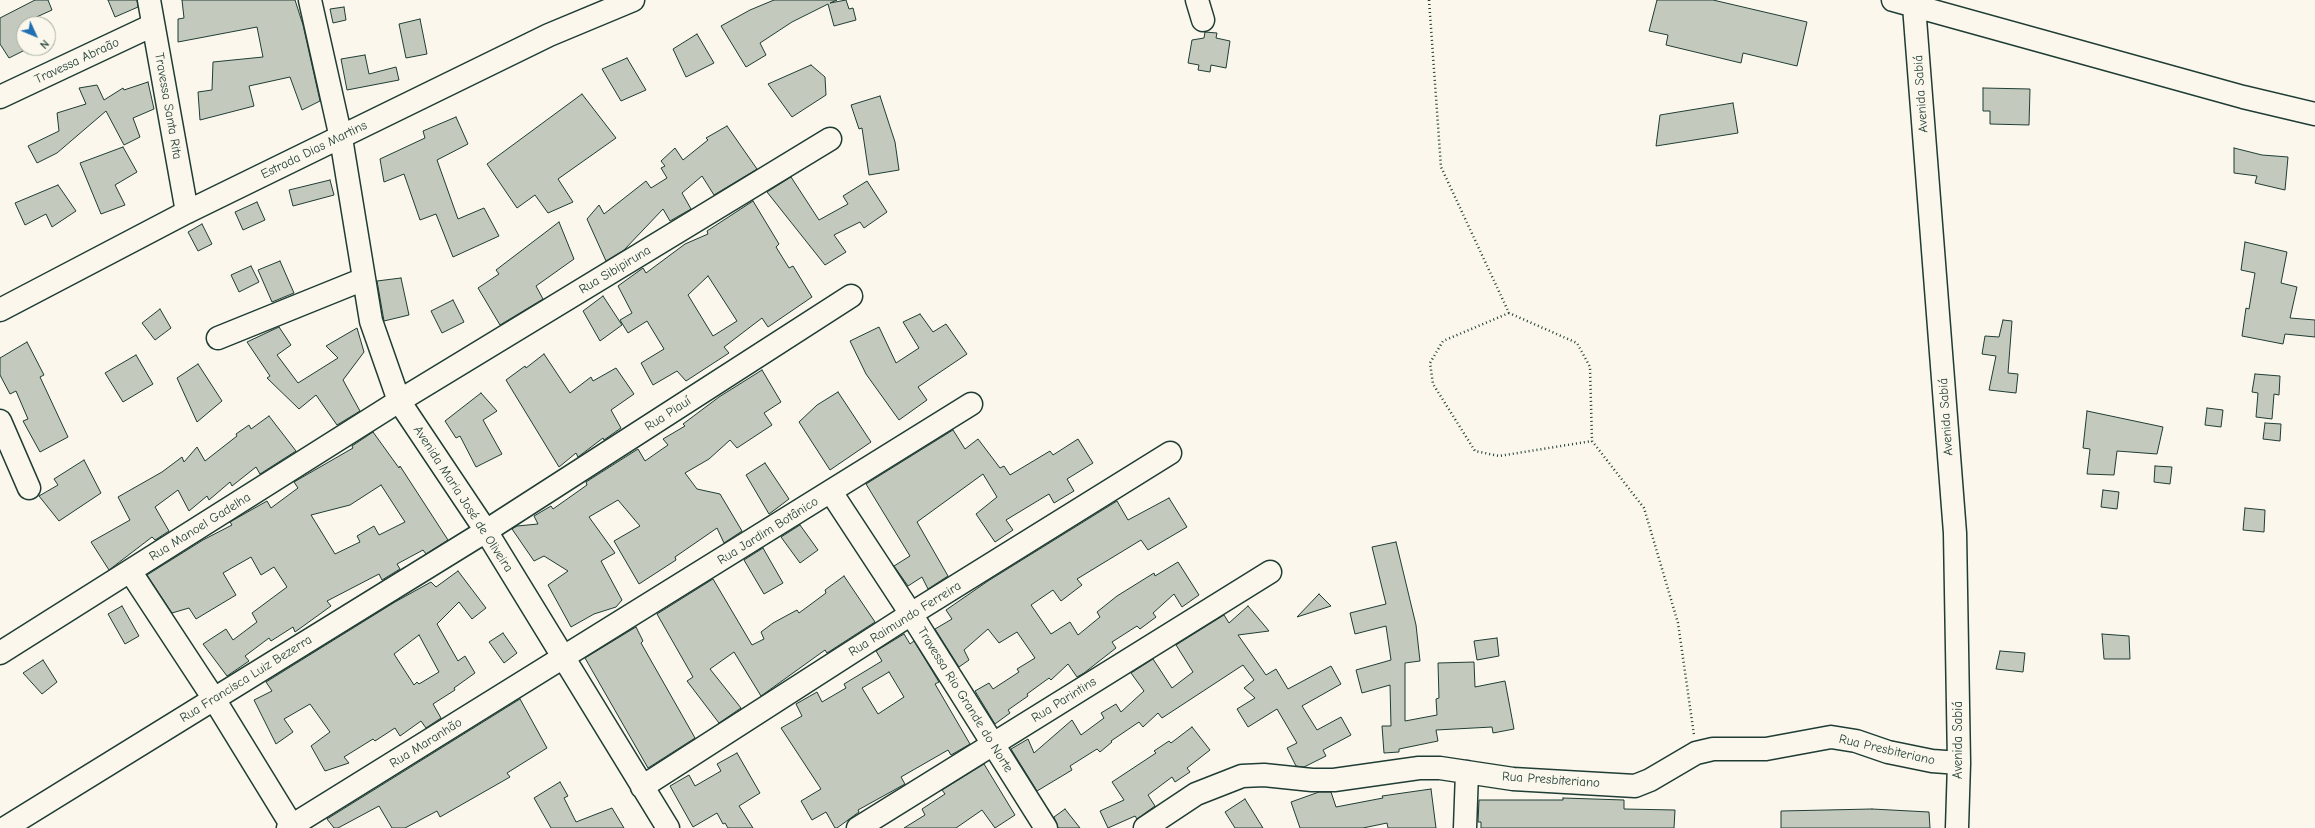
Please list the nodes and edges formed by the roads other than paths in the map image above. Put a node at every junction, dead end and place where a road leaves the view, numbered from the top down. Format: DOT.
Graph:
graph roads {
  1 [pos="149,0"];
  2 [pos="310,0"];
  3 [pos="633,0"];
  4 [pos="1893,0"];
  5 [pos="1914,6"];
  6 [pos="153,25"];
  7 [pos="0,98"];
  8 [pos="2315,114"];
  9 [pos="341,138"];
  10 [pos="830,139"];
  11 [pos="187,212"];
  12 [pos="364,279"];
  13 [pos="851,296"];
  14 [pos="0,310"];
  15 [pos="218,338"];
  16 [pos="399,401"];
  17 [pos="971,404"];
  18 [pos="0,421"];
  19 [pos="1170,453"];
  20 [pos="29,488"];
  21 [pos="831,492"];
  22 [pos="486,531"];
  23 [pos="130,571"];
  24 [pos="1270,572"];
  25 [pos="911,614"];
  26 [pos="0,652"];
  27 [pos="564,657"];
  28 [pos="214,699"];
  29 [pos="992,745"];
  30 [pos="1959,764"];
  31 [pos="1467,772"];
  32 [pos="642,787"];
  33 [pos="290,827"];
  34 [pos="5,828"];
  35 [pos="668,828"];
  36 [pos="858,828"];
  37 [pos="1046,828"];
  38 [pos="1145,828"];
  39 [pos="1466,828"];
  40 [pos="1957,828"];
  1 -- 6 [label="street, Travessa Santa Rita"];
  2 -- 9 [label="street, Avenida Maria José de Oliveira"];
  3 -- 9 [label="street, Estrada Dias Martins"];
  4 -- 5 [label="street"];
  5 -- 8 [label="street"];
  5 -- 30 [label="street, Avenida Sabiá"];
  6 -- 7 [label="street, Travessa Abraão"];
  6 -- 11 [label="street, Travessa Santa Rita"];
  9 -- 11 [label="street, Estrada Dias Martins"];
  9 -- 12 [label="street, Avenida Maria José de Oliveira"];
  10 -- 16 [label="street, Rua Sibipiruna"];
  11 -- 14 [label="street, Estrada Dias Martins"];
  12 -- 15 [label="street"];
  12 -- 16 [label="street, Avenida Maria José de Oliveira"];
  13 -- 22 [label="street, Rua Piauí"];
  16 -- 22 [label="street, Avenida Maria José de Oliveira"];
  16 -- 23 [label="street, Rua Manoel Gadelha"];
  17 -- 21 [label="street, Rua Jardim Botânico"];
  18 -- 20 [label="street"];
  19 -- 25 [label="street, Rua Raimundo Ferreira"];
  21 -- 25 [label="street, Travessa Rio Grande do Norte"];
  21 -- 27 [label="street, Rua Jardim Botânico"];
  22 -- 27 [label="street, Avenida Maria José de Oliveira"];
  22 -- 28 [label="street, Rua Francisca Luiz Bezerra"];
  23 -- 26 [label="street, Rua Manoel Gadelha"];
  23 -- 28 [label="street"];
  24 -- 29 [label="street, Rua Parintins"];
  25 -- 29 [label="street, Travessa Rio Grande do Norte"];
  25 -- 32 [label="street, Rua Raimundo Ferreira"];
  27 -- 32 [label="street, Avenida Maria José de Oliveira"];
  27 -- 33 [label="street, Rua Maranhão"];
  28 -- 33 [label="street"];
  28 -- 34 [label="street, Rua Francisca Luiz Bezerra"];
  29 -- 36 [label="street, Rua Parintins"];
  29 -- 37 [label="street, Travessa Rio Grande do Norte"];
  30 -- 31 [label="street, Rua Presbiteriano"];
  30 -- 40 [label="street, Avenida Sabiá"];
  31 -- 38 [label="street, Rua Presbiteriano"];
  31 -- 39 [label="street"];
  32 -- 35 [label="street, Avenida Maria José de Oliveira"];
}
